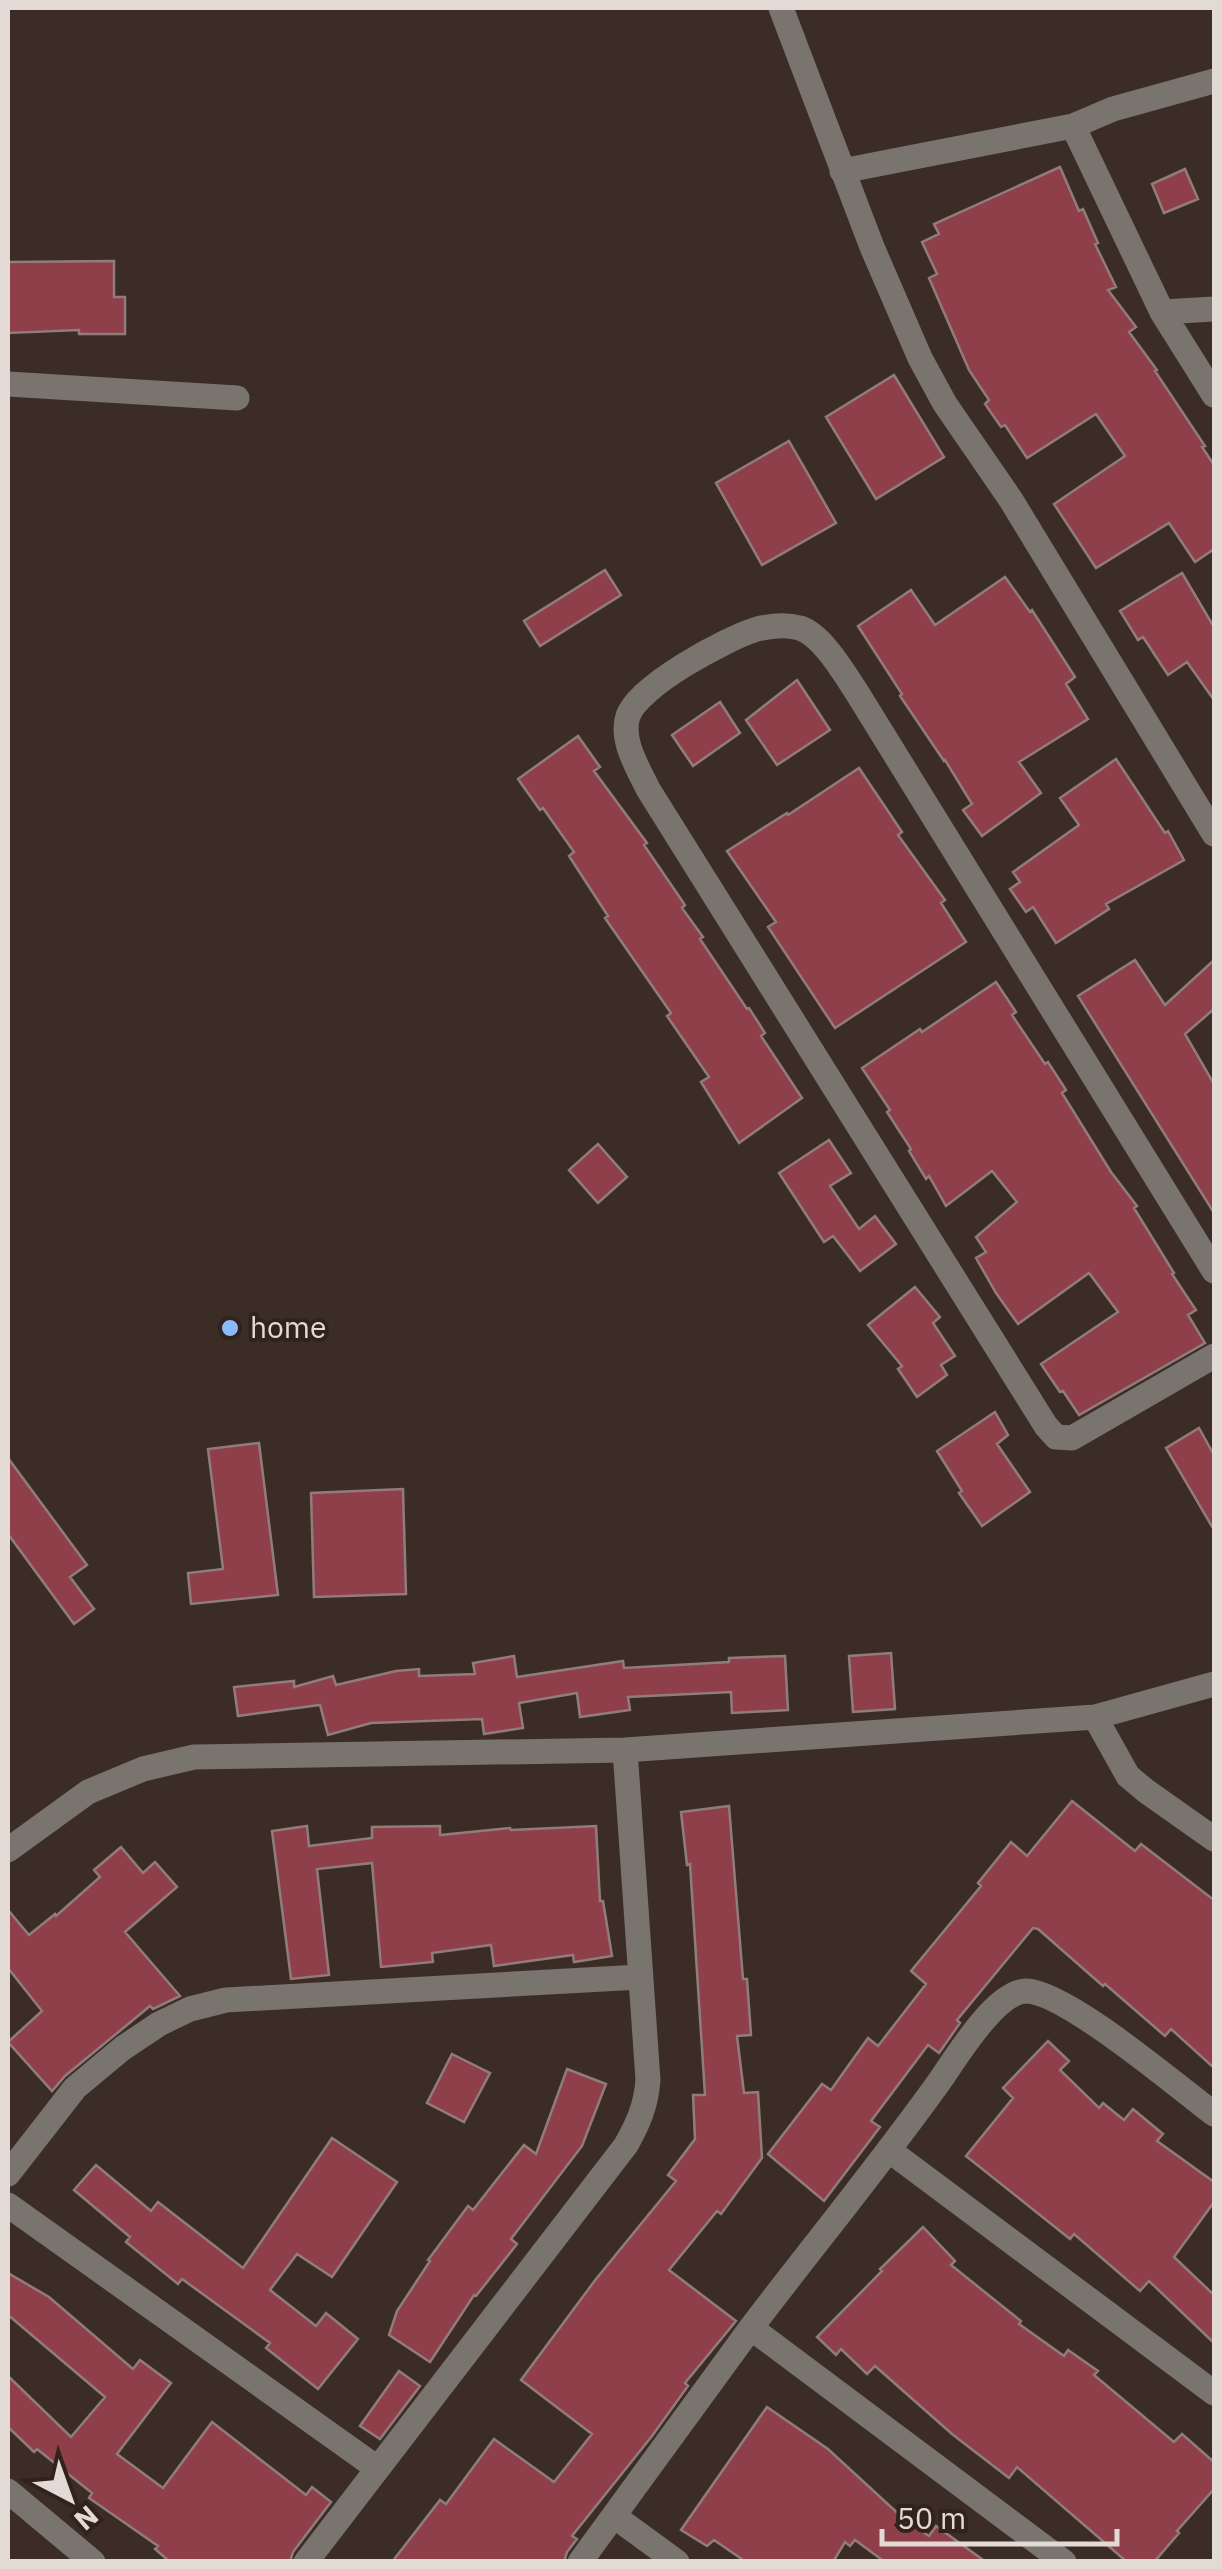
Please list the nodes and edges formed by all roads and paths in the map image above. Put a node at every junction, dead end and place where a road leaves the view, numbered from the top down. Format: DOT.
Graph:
graph roads {
  1 [pos="781,8"];
  2 [pos="1214,81"];
  3 [pos="1073,126"];
  4 [pos="842,172"];
  5 [pos="1214,309"];
  6 [pos="1162,312"];
  7 [pos="8,384"];
  8 [pos="1214,394"];
  9 [pos="238,398"];
  10 [pos="1214,834"];
  11 [pos="1214,1271"];
  12 [pos="1214,1356"];
  13 [pos="1214,1684"];
  14 [pos="1095,1718"];
  15 [pos="625,1750"];
  16 [pos="1214,1839"];
  17 [pos="8,1850"];
  18 [pos="640,1976"];
  19 [pos="1214,2114"];
  20 [pos="890,2151"];
  21 [pos="8,2174"];
  22 [pos="8,2205"];
  23 [pos="751,2328"];
  24 [pos="1214,2393"];
  25 [pos="378,2468"];
  26 [pos="8,2491"];
  27 [pos="614,2516"];
  28 [pos="93,2562"];
  29 [pos="306,2562"];
  30 [pos="580,2562"];
  31 [pos="678,2562"];
  32 [pos="1064,2562"];
  1 -- 4 [label="street"];
  2 -- 3 [label="street"];
  3 -- 4 [label="street"];
  3 -- 6 [label="street"];
  4 -- 10 [label="street"];
  5 -- 6 [label="street"];
  6 -- 8 [label="street"];
  7 -- 9 [label="street"];
  11 -- 12 [label="street"];
  13 -- 14 [label="street"];
  14 -- 15 [label="street"];
  14 -- 16 [label="street"];
  15 -- 17 [label="street"];
  15 -- 18 [label="street"];
  18 -- 21 [label="street"];
  18 -- 25 [label="street"];
  19 -- 20 [label="street"];
  20 -- 23 [label="street"];
  20 -- 24 [label="street"];
  22 -- 25 [label="street"];
  23 -- 27 [label="street"];
  23 -- 32 [label="street"];
  25 -- 29 [label="street"];
  26 -- 28 [label="street"];
  27 -- 30 [label="street"];
  27 -- 31 [label="street"];
}
